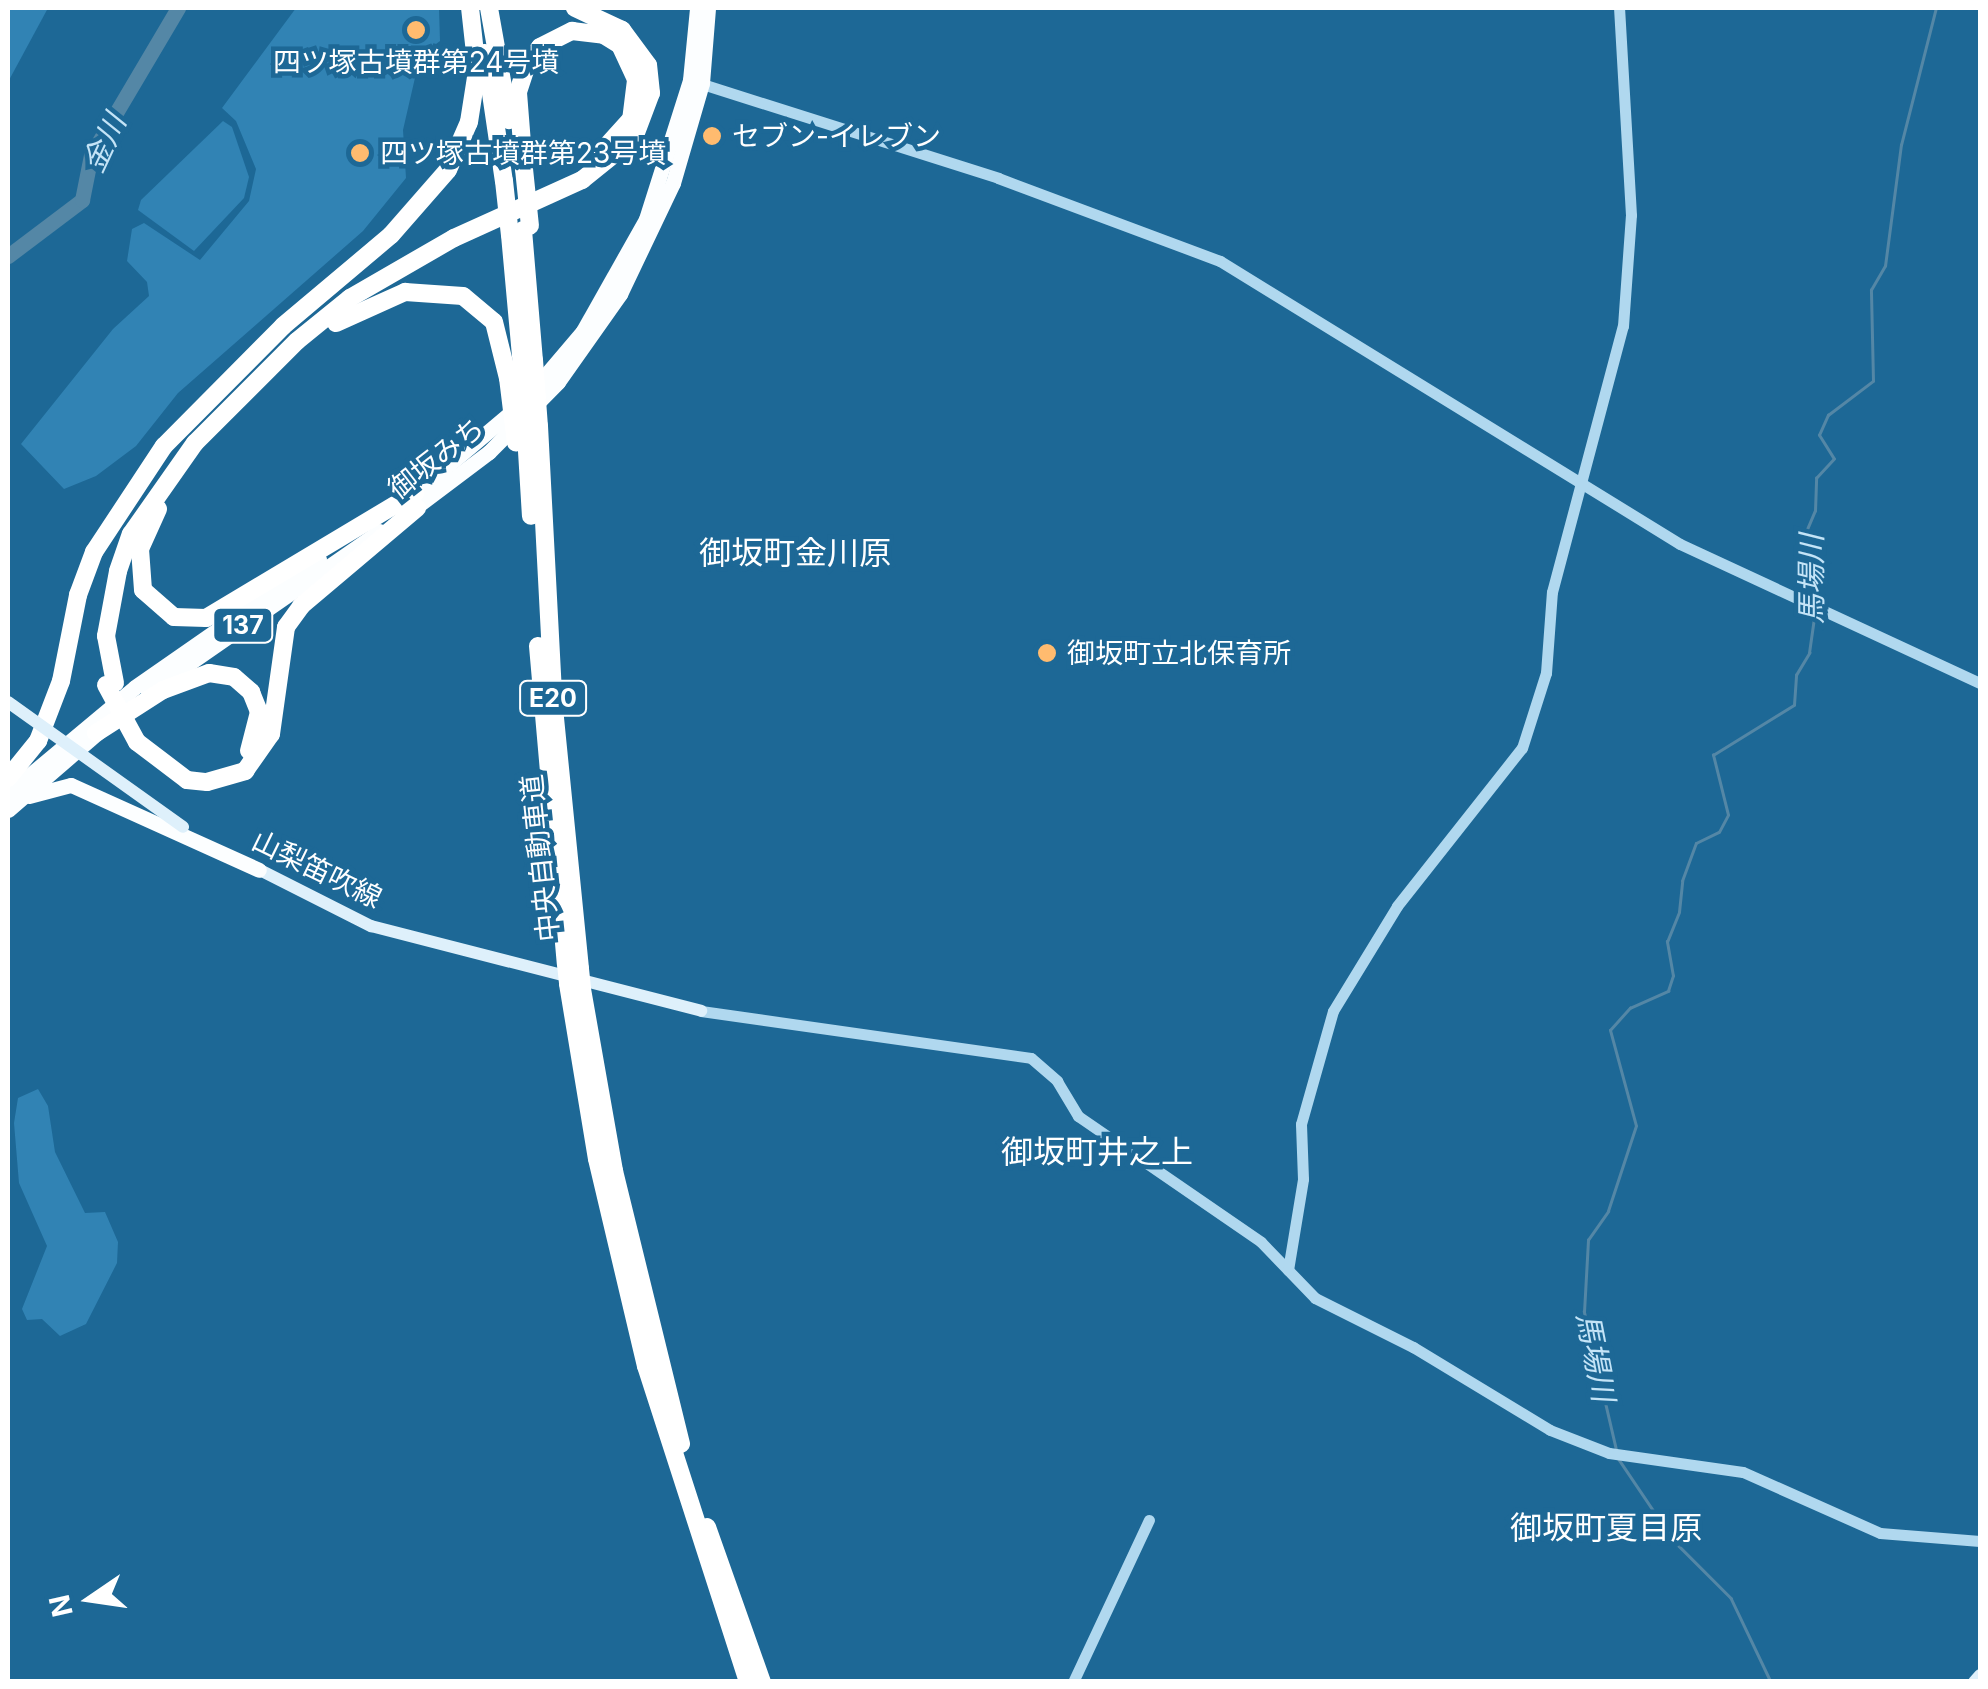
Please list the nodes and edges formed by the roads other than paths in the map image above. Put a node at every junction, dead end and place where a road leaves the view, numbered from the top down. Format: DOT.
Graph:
graph roads {
  1 [pos="473,8"];
  2 [pos="488,8"];
  3 [pos="575,8"];
  4 [pos="697,8"];
  5 [pos="708,8"];
  6 [pos="1620,8"];
  7 [pos="696,82"];
  8 [pos="515,175"];
  9 [pos="521,230"];
  10 [pos="277,349"];
  11 [pos="521,368"];
  12 [pos="200,408"];
  13 [pos="527,435"];
  14 [pos="194,443"];
  15 [pos="1578,483"];
  16 [pos="416,501"];
  17 [pos="1980,683"];
  18 [pos="110,684"];
  19 [pos="8,702"];
  20 [pos="96,733"];
  21 [pos="140,739"];
  22 [pos="8,778"];
  23 [pos="8,793"];
  24 [pos="8,810"];
  25 [pos="259,870"];
  26 [pos="574,977"];
  27 [pos="702,1011"];
  28 [pos="608,1177"];
  29 [pos="1288,1270"];
  30 [pos="1149,1520"];
  31 [pos="1980,1541"];
  32 [pos="1980,1675"];
  33 [pos="748,1682"];
  34 [pos="762,1682"];
  35 [pos="1074,1682"];
  36 [pos="1974,1682"];
  1 -- 8 [label="highway, 中央自動車道 / E20"];
  1 -- 10 [label="highway"];
  2 -- 8 [label="highway, 中央自動車道 / E20"];
  3 -- 10 [label="highway"];
  4 -- 7 [label="highway, 御坂みち / 137"];
  5 -- 7 [label="highway, 御坂みち / 137"];
  6 -- 15 [label="street"];
  7 -- 15 [label="street"];
  7 -- 16 [label="highway, 御坂みち / 137"];
  8 -- 9 [label="highway, 中央自動車道 / E20, bridge"];
  8 -- 10 [label="highway"];
  9 -- 11 [label="highway, 中央自動車道 / E20"];
  9 -- 11 [label="highway, 中央自動車道 / E20"];
  10 -- 11 [label="highway"];
  10 -- 12 [label="highway"];
  10 -- 14 [label="highway"];
  11 -- 13 [label="highway, 中央自動車道 / E20, bridge"];
  11 -- 13 [label="highway, bridge"];
  12 -- 18 [label="highway"];
  12 -- 22 [label="highway"];
  13 -- 26 [label="highway, 中央自動車道 / E20"];
  13 -- 26 [label="highway, 中央自動車道 / E20"];
  14 -- 16 [label="highway"];
  14 -- 18 [label="highway"];
  15 -- 17 [label="street"];
  15 -- 29 [label="street"];
  16 -- 20 [label="highway, 御坂みち / 137"];
  16 -- 21 [label="highway"];
  16 -- 23 [label="highway, 御坂みち / 137"];
  18 -- 21 [label="highway"];
  19 -- 25 [label="main road, 山梨笛吹線, bridge"];
  20 -- 21 [label="highway"];
  20 -- 24 [label="highway, 御坂みち / 137"];
  24 -- 25 [label="highway"];
  25 -- 27 [label="main road, 山梨笛吹線"];
  26 -- 28 [label="highway, 中央自動車道 / E20"];
  27 -- 29 [label="street"];
  28 -- 33 [label="highway, 中央自動車道 / E20"];
  28 -- 34 [label="highway, 中央自動車道 / E20"];
  29 -- 31 [label="street"];
  30 -- 35 [label="street"];
  32 -- 36 [label="main road"];
}
